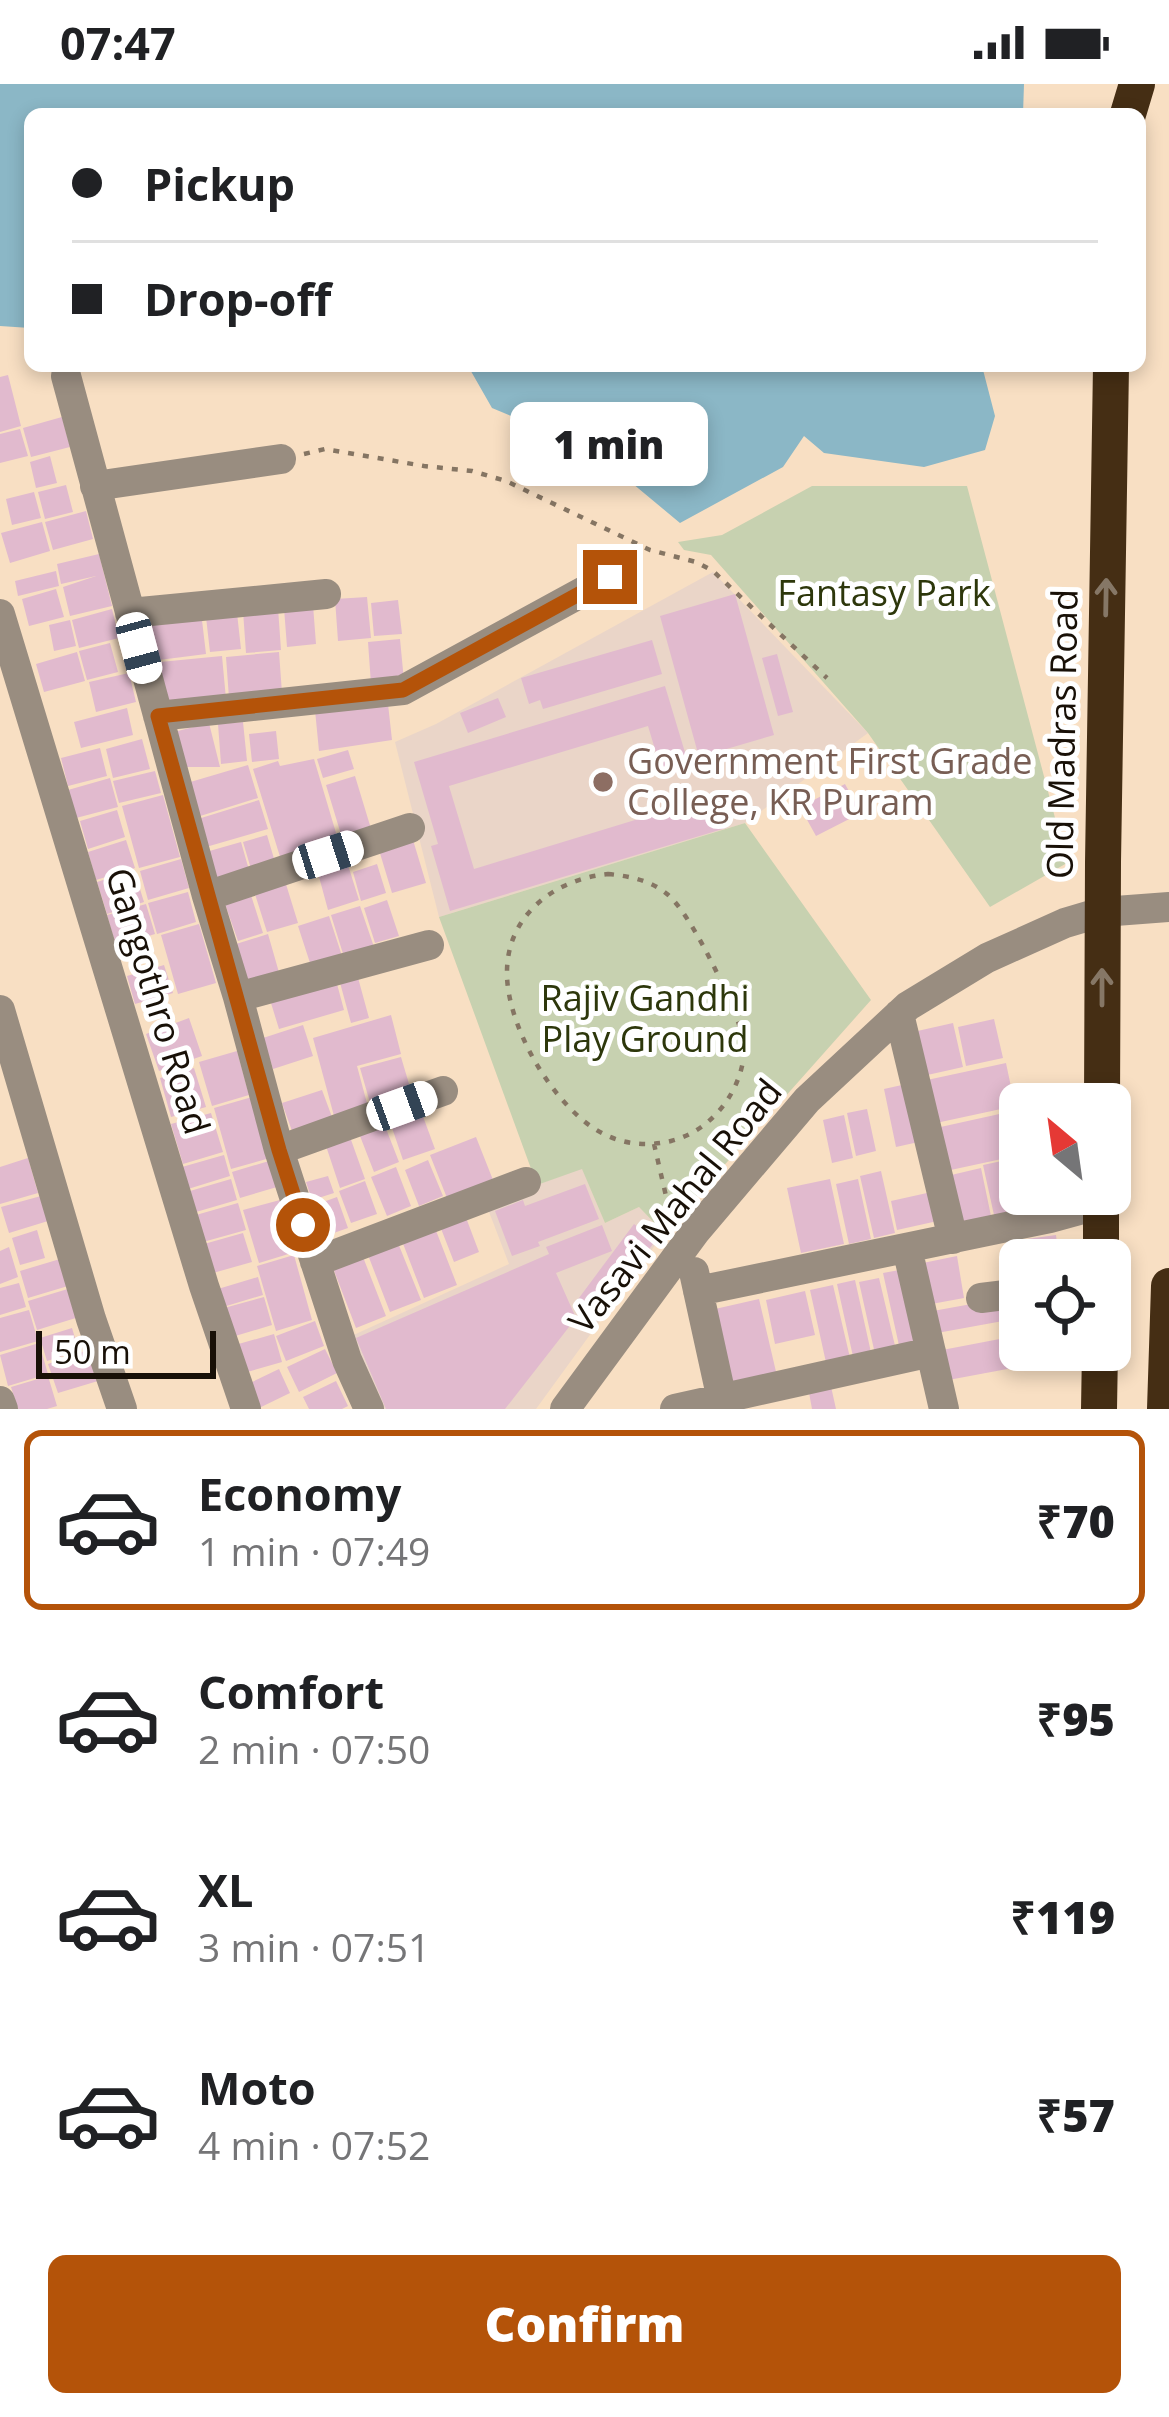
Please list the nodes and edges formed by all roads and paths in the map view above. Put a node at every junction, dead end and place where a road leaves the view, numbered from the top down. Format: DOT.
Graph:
graph roads {
  1 [pos="1112,372"];
  2 [pos="66,376"];
  3 [pos="281,459"];
  4 [pos="95,486"];
  5 [pos="610,577"];
  6 [pos="326,595"];
  7 [pos="130,613"];
  8 [pos="0,614"];
  9 [pos="827,678"];
  10 [pos="158,716"];
  11 [pos="410,828"];
  12 [pos="207,896"];
  13 [pos="1169,907"];
  14 [pos="1102,912"];
  15 [pos="429,945"];
  16 [pos="238,998"];
  17 [pos="0,1010"];
  18 [pos="899,1014"];
  19 [pos="9,1073"];
  20 [pos="1102,1083"];
  21 [pos="443,1091"];
  22 [pos="654,1144"];
  23 [pos="279,1150"];
  24 [pos="526,1182"];
  25 [pos="1041,1215"];
  26 [pos="692,1237"];
  27 [pos="953,1238"];
  28 [pos="908,1248"];
  29 [pos="314,1262"];
  30 [pos="1169,1286"];
  31 [pos="698,1291"];
  32 [pos="999,1296"];
  33 [pos="981,1298"];
  34 [pos="931,1352"];
  35 [pos="1100,1371"];
  36 [pos="723,1404"];
  37 [pos="122,1409"];
  38 [pos="246,1409"];
  39 [pos="369,1409"];
  40 [pos="566,1409"];
  41 [pos="675,1409"];
  42 [pos="944,1409"];
  43 [pos="1099,1409"];
  44 [pos="1165,1409"];
  14 -- 1 [label="highway, Old Madras Road, one-way"];
  2 -- 4 [label="street"];
  3 -- 4 [label="street"];
  3 -- 9 [label="path"];
  4 -- 7 [label="street"];
  5 -- 10 [label="street"];
  6 -- 7 [label="street"];
  7 -- 10 [label="street"];
  8 -- 38 [label="street, Gangothro Road"];
  10 -- 12 [label="street"];
  11 -- 12 [label="street"];
  12 -- 16 [label="street"];
  13 -- 14 [label="street, Vasavi Mahal Road"];
  14 -- 18 [label="street, Vasavi Mahal Road"];
  20 -- 14 [label="highway, Old Madras Road, one-way"];
  15 -- 16 [label="street"];
  16 -- 23 [label="street"];
  17 -- 19 [label="street"];
  18 -- 26 [label="street, Vasavi Mahal Road"];
  18 -- 27 [label="street"];
  19 -- 37 [label="street"];
  21 -- 23 [label="street"];
  22 -- 22 [label="path"];
  22 -- 26 [label="path"];
  23 -- 29 [label="street"];
  24 -- 29 [label="street"];
  25 -- 27 [label="street"];
  26 -- 31 [label="street"];
  26 -- 40 [label="street, Vasavi Mahal Road"];
  27 -- 28 [label="street"];
  28 -- 31 [label="street"];
  28 -- 34 [label="street"];
  29 -- 39 [label="street"];
  30 -- 44 [label="highway"];
  31 -- 36 [label="street"];
  32 -- 33 [label="street"];
  34 -- 36 [label="street"];
  34 -- 42 [label="street"];
  35 -- 43 [label="highway"];
  36 -- 41 [label="street"];
}
